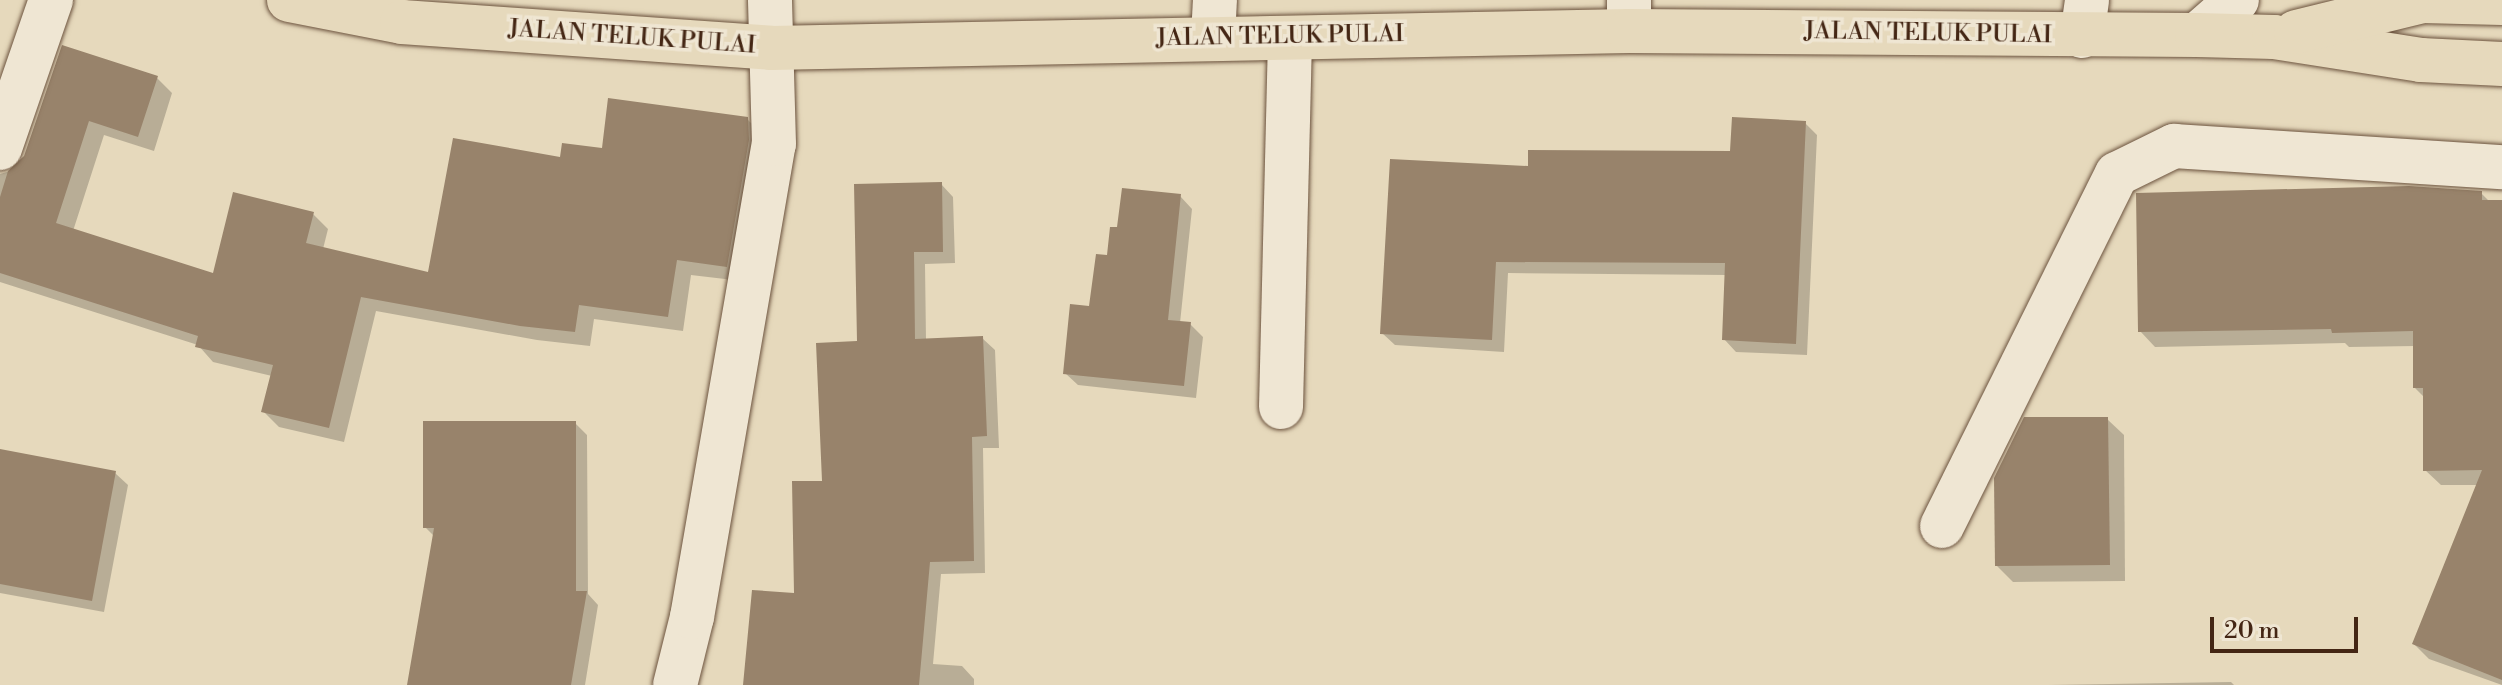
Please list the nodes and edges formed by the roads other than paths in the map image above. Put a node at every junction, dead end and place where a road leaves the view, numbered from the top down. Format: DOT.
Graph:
graph roads {
  1 [pos="51,0"];
  2 [pos="289,0"];
  3 [pos="770,0"];
  4 [pos="2237,0"];
  5 [pos="2426,1"];
  6 [pos="2502,3"];
  7 [pos="405,11"];
  8 [pos="1629,15"];
  9 [pos="2085,18"];
  10 [pos="1214,19"];
  11 [pos="2197,35"];
  12 [pos="2274,37"];
  13 [pos="1290,38"];
  14 [pos="771,48"];
  15 [pos="2502,64"];
  16 [pos="0,148"];
  17 [pos="2502,167"];
  18 [pos="1281,407"];
  19 [pos="1942,526"];
  20 [pos="675,685"];
  1 -- 16 [label="street"];
  2 -- 7 [label="main road, JALAN TELUK PULAI"];
  3 -- 14 [label="street"];
  4 -- 11 [label="street"];
  5 -- 6 [label="main road, JALAN TELUK PULAI"];
  5 -- 12 [label="main road, JALAN TELUK PULAI"];
  7 -- 14 [label="main road, JALAN TELUK PULAI"];
  8 -- 9 [label="main road, JALAN TELUK PULAI"];
  8 -- 13 [label="main road, JALAN TELUK PULAI"];
  9 -- 11 [label="main road, JALAN TELUK PULAI"];
  10 -- 13 [label="main road, JALAN TELUK PULAI"];
  10 -- 14 [label="main road, JALAN TELUK PULAI"];
  11 -- 12 [label="main road, JALAN TELUK PULAI"];
  12 -- 15 [label="main road, JALAN TELUK PULAI"];
  13 -- 18 [label="street"];
  14 -- 20 [label="street"];
  17 -- 19 [label="street"];
}
